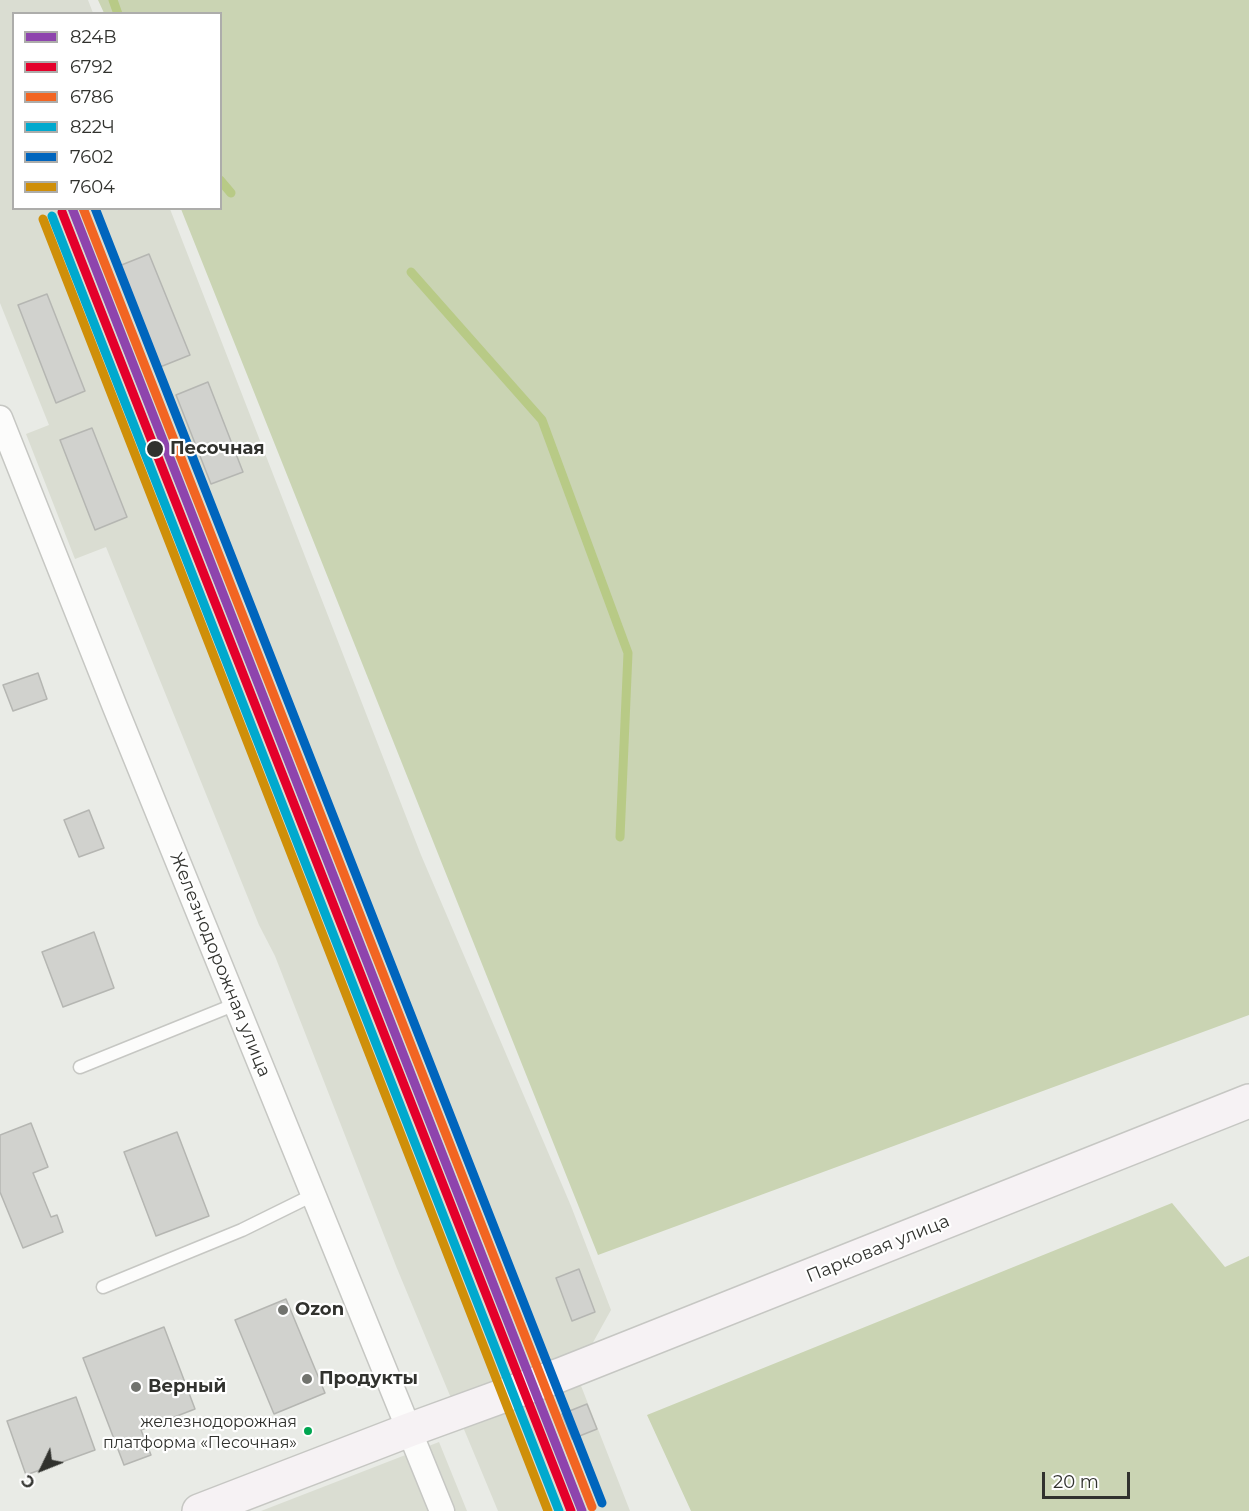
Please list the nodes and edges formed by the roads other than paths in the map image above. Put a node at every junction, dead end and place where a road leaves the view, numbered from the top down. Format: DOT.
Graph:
graph roads {
  1 [pos="0,418"];
  2 [pos="236,1004"];
  3 [pos="80,1066"];
  4 [pos="1249,1101"];
  5 [pos="313,1195"];
  6 [pos="103,1287"];
  7 [pos="409,1430"];
  8 [pos="199,1511"];
  9 [pos="442,1511"];
  1 -- 2 [label="street, Железнодорожная улица"];
  2 -- 3 [label="lane"];
  2 -- 5 [label="street, Железнодорожная улица"];
  4 -- 7 [label="main road, Парковая улица"];
  5 -- 6 [label="lane"];
  5 -- 7 [label="street, Железнодорожная улица"];
  7 -- 8 [label="main road, Парковая улица"];
  7 -- 9 [label="street, Железнодорожная улица"];
}
